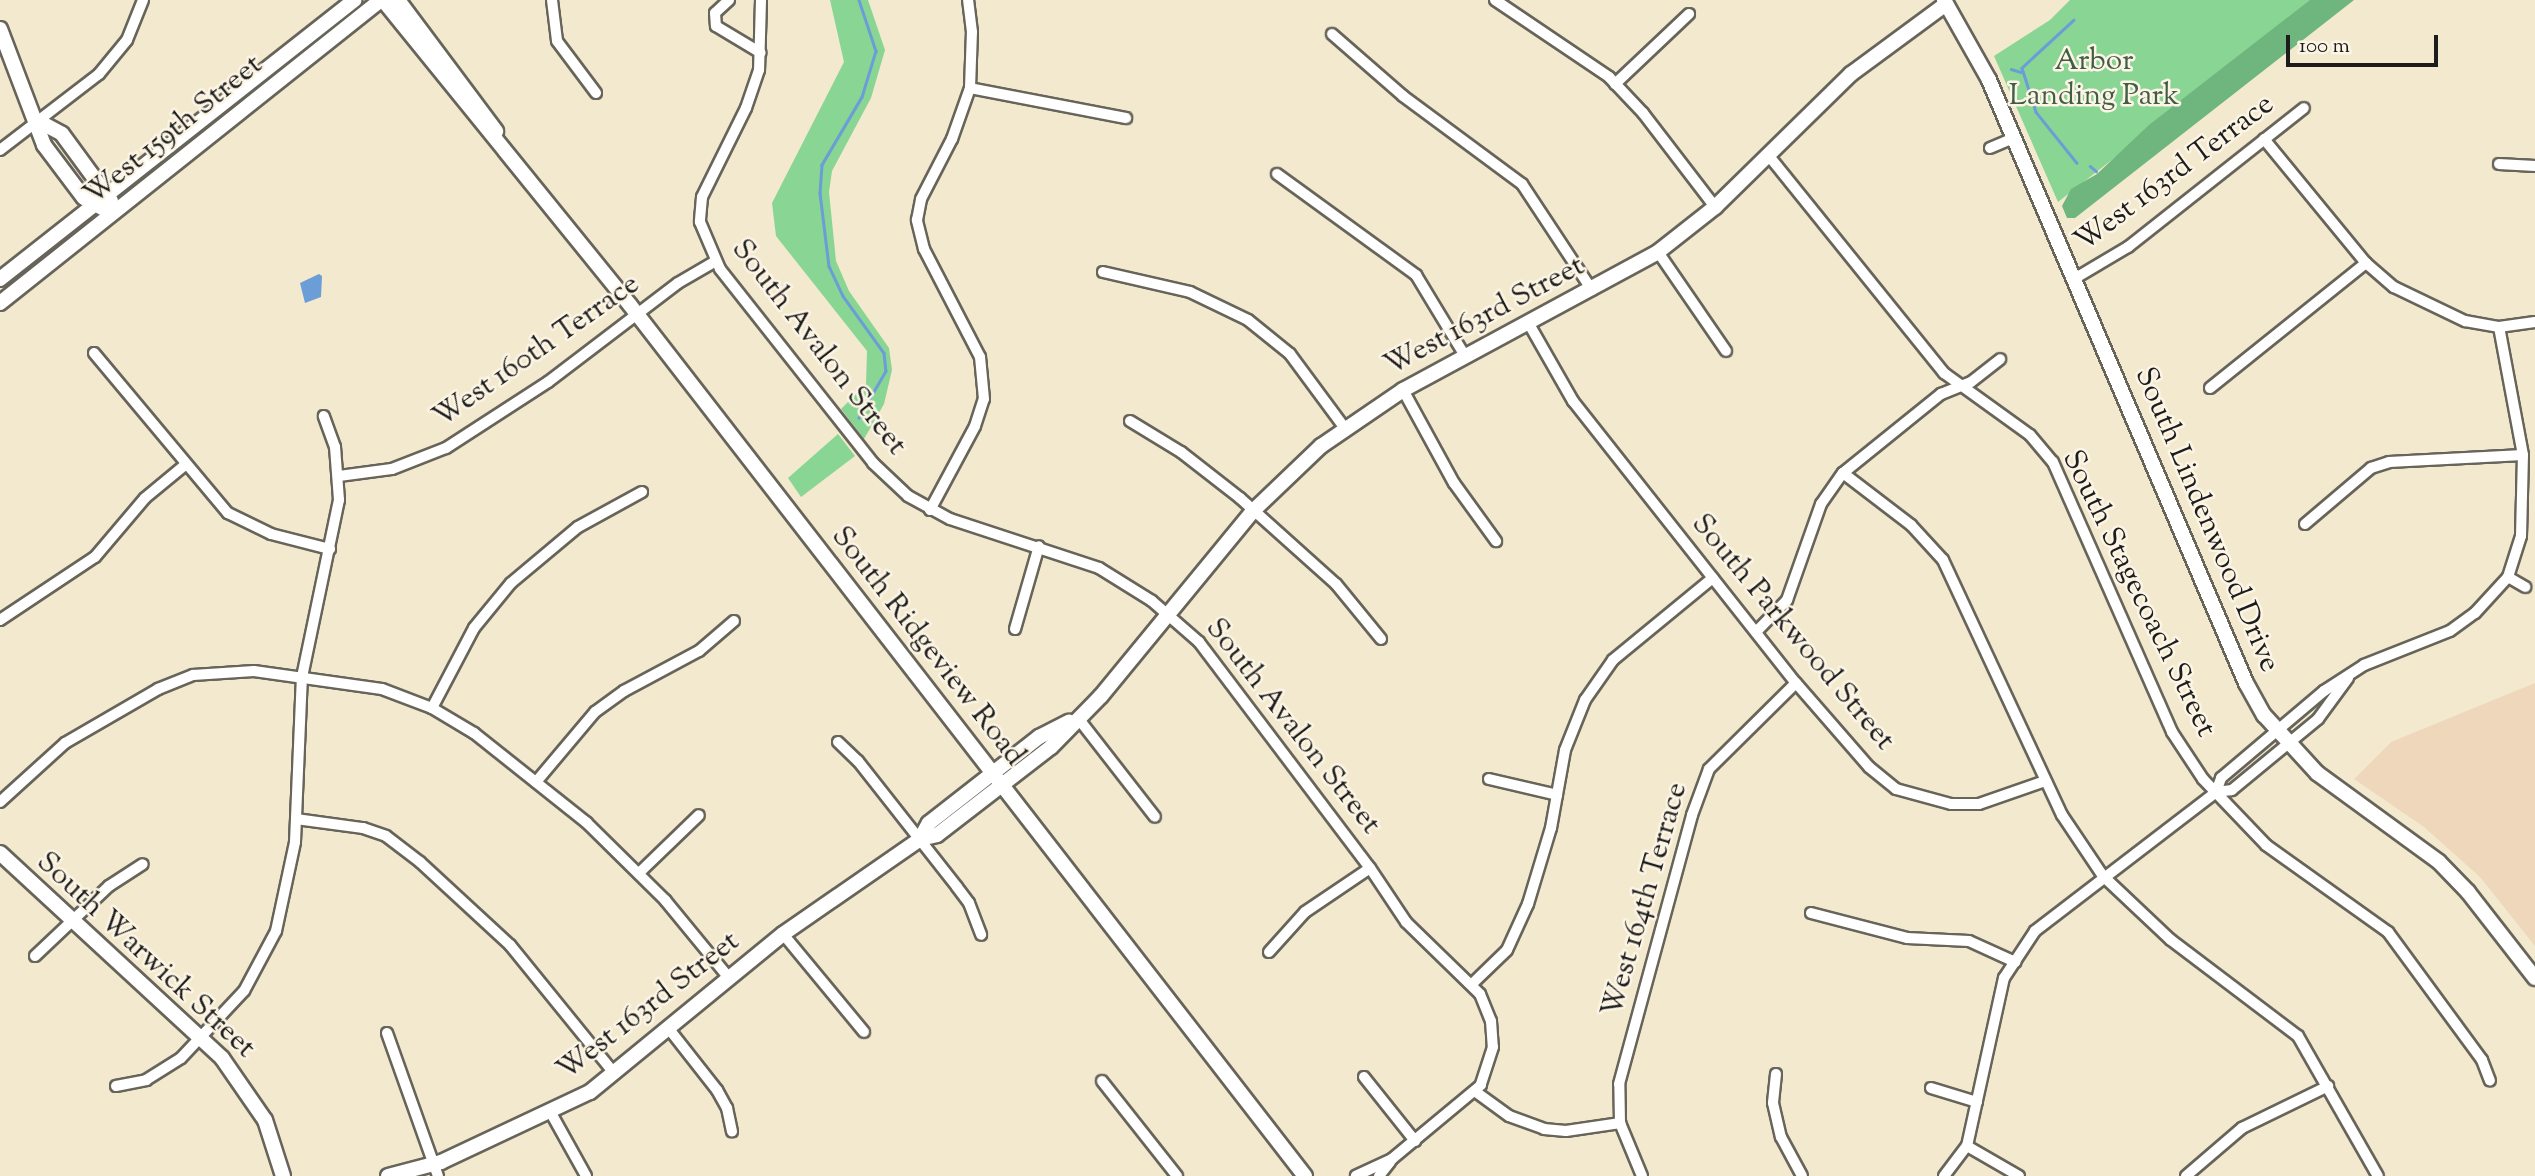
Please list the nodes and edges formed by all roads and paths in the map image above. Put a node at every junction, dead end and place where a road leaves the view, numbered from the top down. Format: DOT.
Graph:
graph roads {
  1 [pos="143,0"];
  2 [pos="354,0"];
  3 [pos="382,0"];
  4 [pos="398,0"];
  5 [pos="552,0"];
  6 [pos="729,0"];
  7 [pos="761,0"];
  8 [pos="968,0"];
  9 [pos="1495,0"];
  10 [pos="1947,1"];
  11 [pos="1689,14"];
  12 [pos="0,29"];
  13 [pos="1332,34"];
  14 [pos="761,53"];
  15 [pos="1615,84"];
  16 [pos="970,88"];
  17 [pos="596,93"];
  18 [pos="2304,108"];
  19 [pos="1126,118"];
  20 [pos="38,121"];
  21 [pos="2013,138"];
  22 [pos="2264,139"];
  23 [pos="1990,148"];
  24 [pos="0,150"];
  25 [pos="508,150"];
  26 [pos="1769,156"];
  27 [pos="2500,164"];
  28 [pos="2535,166"];
  29 [pos="1277,174"];
  30 [pos="109,194"];
  31 [pos="93,206"];
  32 [pos="1715,207"];
  33 [pos="115,212"];
  34 [pos="1658,252"];
  35 [pos="716,261"];
  36 [pos="2366,263"];
  37 [pos="1103,272"];
  38 [pos="0,279"];
  39 [pos="2074,279"];
  40 [pos="1592,290"];
  41 [pos="0,303"];
  42 [pos="638,314"];
  43 [pos="2535,321"];
  44 [pos="1529,324"];
  45 [pos="2500,327"];
  46 [pos="1726,351"];
  47 [pos="94,353"];
  48 [pos="1465,356"];
  49 [pos="2000,359"];
  50 [pos="1959,386"];
  51 [pos="2210,388"];
  52 [pos="1403,390"];
  53 [pos="324,416"];
  54 [pos="1129,421"];
  55 [pos="1344,427"];
  56 [pos="2523,455"];
  57 [pos="185,465"];
  58 [pos="1843,473"];
  59 [pos="339,476"];
  60 [pos="642,492"];
  61 [pos="930,510"];
  62 [pos="1254,510"];
  63 [pos="2305,524"];
  64 [pos="1496,541"];
  65 [pos="1038,546"];
  66 [pos="330,549"];
  67 [pos="2508,577"];
  68 [pos="1713,578"];
  69 [pos="2525,587"];
  70 [pos="1169,615"];
  71 [pos="0,620"];
  72 [pos="734,621"];
  73 [pos="1015,629"];
  74 [pos="1756,632"];
  75 [pos="1381,639"];
  76 [pos="303,677"];
  77 [pos="2348,678"];
  78 [pos="1796,683"];
  79 [pos="432,708"];
  80 [pos="1077,718"];
  81 [pos="2277,729"];
  82 [pos="838,742"];
  83 [pos="2288,743"];
  84 [pos="997,779"];
  85 [pos="1489,779"];
  86 [pos="2045,780"];
  87 [pos="536,782"];
  88 [pos="2216,792"];
  89 [pos="1557,795"];
  90 [pos="0,802"];
  91 [pos="699,815"];
  92 [pos="1155,817"];
  93 [pos="296,819"];
  94 [pos="920,839"];
  95 [pos="0,853"];
  96 [pos="143,863"];
  97 [pos="1370,868"];
  98 [pos="639,873"];
  99 [pos="2103,876"];
  100 [pos="1811,913"];
  101 [pos="71,921"];
  102 [pos="783,934"];
  103 [pos="981,935"];
  104 [pos="1269,952"];
  105 [pos="35,956"];
  106 [pos="2015,962"];
  107 [pos="730,978"];
  108 [pos="2535,978"];
  109 [pos="1472,983"];
  110 [pos="668,1029"];
  111 [pos="864,1032"];
  112 [pos="387,1033"];
  113 [pos="200,1039"];
  114 [pos="615,1074"];
  115 [pos="1776,1074"];
  116 [pos="1364,1077"];
  117 [pos="1102,1080"];
  118 [pos="2490,1081"];
  119 [pos="116,1086"];
  120 [pos="2328,1086"];
  121 [pos="1931,1088"];
  122 [pos="1476,1092"];
  123 [pos="1977,1102"];
  124 [pos="551,1113"];
  125 [pos="1620,1124"];
  126 [pos="732,1131"];
  127 [pos="1415,1141"];
  128 [pos="1967,1146"];
  129 [pos="1392,1159"];
  130 [pos="436,1170"];
  131 [pos="282,1176"];
  132 [pos="388,1176"];
  133 [pos="586,1176"];
  134 [pos="1177,1176"];
  135 [pos="1305,1176"];
  136 [pos="1356,1176"];
  137 [pos="1379,1176"];
  138 [pos="1642,1176"];
  139 [pos="1802,1176"];
  140 [pos="1944,1176"];
  141 [pos="2019,1176"];
  142 [pos="2186,1176"];
  143 [pos="2378,1176"];
  1 -- 20 [label="street"];
  2 -- 30 [label="street, West 159th Street"];
  3 -- 25 [label="street, South Ridgeview Road"];
  3 -- 33 [label="street, West 159th Street"];
  4 -- 25 [label="street, South Ridgeview Road"];
  5 -- 17 [label="street"];
  6 -- 14 [label="street"];
  7 -- 14 [label="street, South Avalon Street"];
  8 -- 16 [label="street"];
  9 -- 15 [label="street"];
  10 -- 21 [label="street, South Lindenwood Drive"];
  10 -- 26 [label="street, West 163rd Street"];
  11 -- 15 [label="street"];
  12 -- 20 [label="street"];
  13 -- 40 [label="street"];
  14 -- 35 [label="street, South Avalon Street"];
  15 -- 32 [label="street"];
  16 -- 19 [label="street"];
  16 -- 61 [label="street"];
  18 -- 22 [label="street, West 163rd Terrace"];
  20 -- 24 [label="street"];
  20 -- 30 [label="street"];
  20 -- 31 [label="street"];
  21 -- 23 [label="street"];
  21 -- 39 [label="street, South Lindenwood Drive"];
  22 -- 36 [label="street"];
  22 -- 39 [label="street, West 163rd Terrace"];
  25 -- 42 [label="street, South Ridgeview Road"];
  26 -- 32 [label="street, West 163rd Street"];
  26 -- 50 [label="street, South Stagecoach Street"];
  27 -- 28 [label="street"];
  29 -- 48 [label="street"];
  30 -- 31 [label="street, West 159th Street"];
  30 -- 33 [label="street"];
  31 -- 33 [label="street"];
  31 -- 38 [label="street, West 159th Street"];
  32 -- 34 [label="street, West 163rd Street"];
  33 -- 41 [label="street, West 159th Street"];
  34 -- 40 [label="street, West 163rd Street"];
  34 -- 46 [label="street"];
  35 -- 42 [label="street, West 160th Terrace"];
  35 -- 61 [label="street, South Avalon Street"];
  36 -- 45 [label="street"];
  36 -- 51 [label="street"];
  37 -- 55 [label="street"];
  39 -- 81 [label="street, South Lindenwood Drive"];
  40 -- 44 [label="street, West 163rd Street"];
  42 -- 59 [label="street, West 160th Terrace"];
  42 -- 84 [label="street, South Ridgeview Road"];
  43 -- 45 [label="street"];
  44 -- 48 [label="street, West 163rd Street"];
  44 -- 68 [label="street, South Parkwood Street"];
  45 -- 56 [label="street"];
  47 -- 57 [label="street"];
  48 -- 52 [label="street, West 163rd Street"];
  49 -- 50 [label="street"];
  50 -- 58 [label="street"];
  50 -- 88 [label="street, South Stagecoach Street"];
  52 -- 55 [label="street, West 163rd Street"];
  52 -- 64 [label="street"];
  53 -- 59 [label="street"];
  54 -- 62 [label="street"];
  55 -- 62 [label="street, West 163rd Street"];
  56 -- 63 [label="street"];
  56 -- 67 [label="street"];
  57 -- 66 [label="street"];
  57 -- 71 [label="street"];
  58 -- 74 [label="street"];
  58 -- 86 [label="street"];
  59 -- 66 [label="street"];
  60 -- 79 [label="street"];
  61 -- 65 [label="street, South Avalon Street"];
  62 -- 70 [label="street, West 163rd Street"];
  62 -- 75 [label="street"];
  65 -- 70 [label="street, South Avalon Street"];
  65 -- 73 [label="street"];
  66 -- 76 [label="street"];
  67 -- 69 [label="street"];
  67 -- 77 [label="street"];
  68 -- 74 [label="street, South Parkwood Street"];
  68 -- 89 [label="street"];
  70 -- 80 [label="street, West 163rd Street"];
  70 -- 97 [label="street, South Avalon Street"];
  72 -- 87 [label="street"];
  74 -- 78 [label="street, South Parkwood Street"];
  76 -- 79 [label="street"];
  76 -- 90 [label="street"];
  76 -- 93 [label="street"];
  77 -- 81 [label="street"];
  77 -- 83 [label="street"];
  78 -- 86 [label="street, South Parkwood Street"];
  78 -- 125 [label="street, West 164th Terrace"];
  79 -- 87 [label="street"];
  80 -- 84 [label="street, West 163rd Street"];
  80 -- 92 [label="street"];
  81 -- 83 [label="street, South Lindenwood Drive"];
  81 -- 88 [label="street"];
  82 -- 94 [label="street"];
  83 -- 88 [label="street"];
  83 -- 108 [label="street, South Lindenwood Drive"];
  84 -- 94 [label="street, West 163rd Street"];
  84 -- 135 [label="street, South Ridgeview Road"];
  85 -- 89 [label="street"];
  86 -- 99 [label="street"];
  87 -- 98 [label="street"];
  88 -- 99 [label="street"];
  88 -- 118 [label="street, South Stagecoach Street"];
  89 -- 109 [label="street"];
  91 -- 98 [label="street"];
  93 -- 113 [label="street"];
  93 -- 114 [label="street"];
  94 -- 102 [label="street, West 163rd Street"];
  94 -- 103 [label="street"];
  95 -- 101 [label="street, South Warwick Street"];
  96 -- 101 [label="street"];
  97 -- 104 [label="street"];
  97 -- 109 [label="street, South Avalon Street"];
  98 -- 107 [label="street"];
  99 -- 106 [label="street"];
  99 -- 120 [label="street"];
  100 -- 106 [label="street"];
  101 -- 105 [label="street"];
  101 -- 113 [label="street, South Warwick Street"];
  102 -- 107 [label="street, West 163rd Street"];
  102 -- 111 [label="street"];
  106 -- 123 [label="street"];
  107 -- 110 [label="street, West 163rd Street"];
  109 -- 122 [label="street"];
  110 -- 114 [label="street, West 163rd Street"];
  110 -- 126 [label="street"];
  112 -- 130 [label="street"];
  113 -- 119 [label="street"];
  113 -- 131 [label="street, South Warwick Street"];
  114 -- 124 [label="street, West 163rd Street"];
  115 -- 139 [label="street"];
  116 -- 127 [label="street"];
  117 -- 134 [label="street"];
  120 -- 142 [label="street"];
  120 -- 143 [label="street"];
  121 -- 123 [label="street"];
  122 -- 125 [label="street"];
  122 -- 127 [label="street"];
  123 -- 128 [label="street"];
  124 -- 130 [label="street, West 163rd Street"];
  124 -- 133 [label="street"];
  125 -- 138 [label="street"];
  127 -- 129 [label="street"];
  128 -- 140 [label="street"];
  128 -- 141 [label="street"];
  129 -- 136 [label="street"];
  129 -- 137 [label="street"];
  130 -- 132 [label="street, West 163rd Street"];
}
